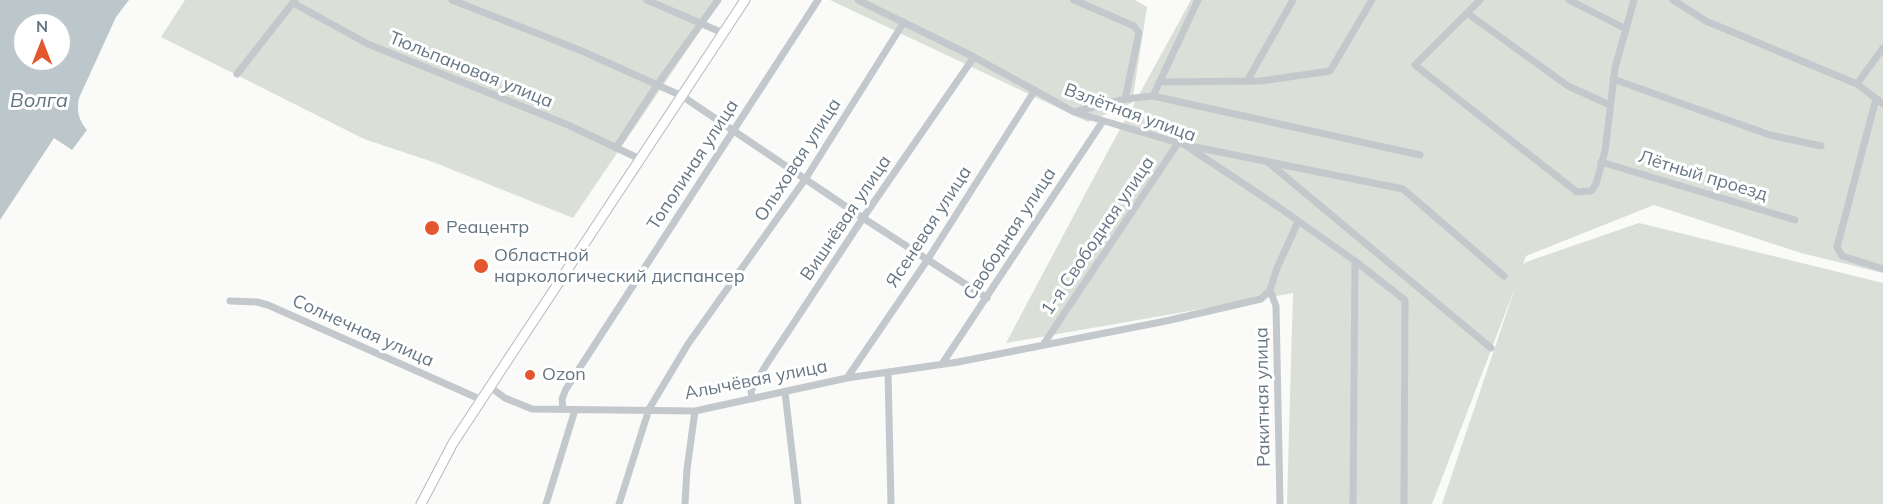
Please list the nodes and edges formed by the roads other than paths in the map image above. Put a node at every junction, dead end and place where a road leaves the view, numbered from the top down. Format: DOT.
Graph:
graph roads {
  1 [pos="452,0"];
  2 [pos="647,0"];
  3 [pos="718,0"];
  4 [pos="745,0"];
  5 [pos="818,0"];
  6 [pos="858,0"];
  7 [pos="1074,0"];
  8 [pos="1198,0"];
  9 [pos="1293,0"];
  10 [pos="1372,0"];
  11 [pos="1480,0"];
  12 [pos="1569,0"];
  13 [pos="1634,0"];
  14 [pos="1673,0"];
  15 [pos="294,1"];
  16 [pos="1467,13"];
  17 [pos="904,22"];
  18 [pos="702,24"];
  19 [pos="1626,29"];
  20 [pos="723,33"];
  21 [pos="1883,48"];
  22 [pos="974,57"];
  23 [pos="237,74"];
  24 [pos="1613,79"];
  25 [pos="1247,81"];
  26 [pos="1159,82"];
  27 [pos="1857,84"];
  28 [pos="657,85"];
  29 [pos="1035,90"];
  30 [pos="682,96"];
  31 [pos="1153,96"];
  32 [pos="1125,99"];
  33 [pos="1880,101"];
  34 [pos="1610,105"];
  35 [pos="1074,112"];
  36 [pos="1103,121"];
  37 [pos="734,130"];
  38 [pos="1181,144"];
  39 [pos="1821,146"];
  40 [pos="616,148"];
  41 [pos="1420,155"];
  42 [pos="640,159"];
  43 [pos="1267,162"];
  44 [pos="1601,162"];
  45 [pos="806,178"];
  46 [pos="863,218"];
  47 [pos="1796,220"];
  48 [pos="1298,222"];
  49 [pos="928,259"];
  50 [pos="1355,261"];
  51 [pos="1883,269"];
  52 [pos="1504,276"];
  53 [pos="1270,290"];
  54 [pos="987,298"];
  55 [pos="230,301"];
  56 [pos="1043,345"];
  57 [pos="1491,348"];
  58 [pos="942,364"];
  59 [pos="888,372"];
  60 [pos="847,378"];
  61 [pos="490,387"];
  62 [pos="785,392"];
  63 [pos="752,399"];
  64 [pos="482,400"];
  65 [pos="563,409"];
  66 [pos="649,409"];
  67 [pos="575,410"];
  68 [pos="695,411"];
  69 [pos="421,504"];
  70 [pos="546,504"];
  71 [pos="619,504"];
  72 [pos="685,504"];
  73 [pos="798,504"];
  74 [pos="891,504"];
  75 [pos="1280,504"];
  76 [pos="1353,504"];
  77 [pos="1404,504"];
  1 -- 28 [label="street"];
  2 -- 18 [label="street"];
  3 -- 18 [label="street"];
  4 -- 20 [label="main road"];
  5 -- 37 [label="street, Тополиная улица"];
  6 -- 17 [label="street, Взлётная улица"];
  7 -- 32 [label="street"];
  8 -- 26 [label="street"];
  9 -- 25 [label="street"];
  10 -- 25 [label="street"];
  11 -- 16 [label="street"];
  12 -- 19 [label="street"];
  13 -- 19 [label="street"];
  14 -- 27 [label="street"];
  15 -- 23 [label="street"];
  15 -- 40 [label="street, Тюльпановая улица"];
  16 -- 34 [label="street"];
  16 -- 44 [label="street"];
  17 -- 22 [label="street, Взлётная улица"];
  17 -- 45 [label="street, Ольховая улица"];
  18 -- 20 [label="street"];
  18 -- 28 [label="street"];
  19 -- 24 [label="street"];
  20 -- 30 [label="main road"];
  21 -- 27 [label="street"];
  22 -- 29 [label="street, Взлётная улица"];
  22 -- 46 [label="street, Вишнёвая улица"];
  24 -- 34 [label="street"];
  24 -- 39 [label="street"];
  25 -- 26 [label="street"];
  26 -- 31 [label="street"];
  27 -- 33 [label="street"];
  28 -- 30 [label="street"];
  28 -- 40 [label="street"];
  29 -- 35 [label="street, Взлётная улица"];
  29 -- 49 [label="street, Ясеневая улица"];
  30 -- 37 [label="street"];
  30 -- 42 [label="main road"];
  31 -- 32 [label="street"];
  31 -- 41 [label="street"];
  32 -- 35 [label="street"];
  33 -- 51 [label="street"];
  34 -- 44 [label="street"];
  35 -- 36 [label="street, Взлётная улица"];
  36 -- 38 [label="street, Взлётная улица"];
  36 -- 54 [label="street, Свободная улица"];
  37 -- 45 [label="street"];
  37 -- 65 [label="street, Тополиная улица"];
  38 -- 43 [label="street"];
  38 -- 48 [label="street, Взлётная улица"];
  38 -- 56 [label="street, 1-я Свободная улица"];
  40 -- 42 [label="street, Тюльпановая улица"];
  42 -- 61 [label="main road"];
  43 -- 52 [label="street"];
  43 -- 57 [label="street"];
  44 -- 47 [label="street, Лётный проезд"];
  45 -- 46 [label="street"];
  45 -- 66 [label="street, Ольховая улица"];
  46 -- 49 [label="street"];
  46 -- 63 [label="street, Вишнёвая улица"];
  48 -- 50 [label="street, Взлётная улица"];
  48 -- 53 [label="street"];
  49 -- 54 [label="street"];
  49 -- 60 [label="street, Ясеневая улица"];
  50 -- 76 [label="street"];
  50 -- 77 [label="street, Взлётная улица"];
  53 -- 56 [label="street, Алычёвая улица"];
  53 -- 75 [label="street, Ракитная улица"];
  54 -- 58 [label="street, Свободная улица"];
  55 -- 64 [label="street, Солнечная улица"];
  56 -- 58 [label="street, Алычёвая улица"];
  58 -- 59 [label="street, Алычёвая улица"];
  59 -- 60 [label="street, Алычёвая улица"];
  59 -- 74 [label="street"];
  60 -- 62 [label="street, Алычёвая улица"];
  61 -- 64 [label="main road"];
  61 -- 65 [label="street, Алычёвая улица"];
  62 -- 63 [label="street, Алычёвая улица"];
  62 -- 73 [label="street"];
  63 -- 68 [label="street, Алычёвая улица"];
  64 -- 69 [label="main road"];
  65 -- 67 [label="street, Алычёвая улица"];
  66 -- 67 [label="street, Алычёвая улица"];
  66 -- 68 [label="street, Алычёвая улица"];
  66 -- 71 [label="street, Ольховая улица"];
  67 -- 70 [label="street"];
  68 -- 72 [label="street"];
}
